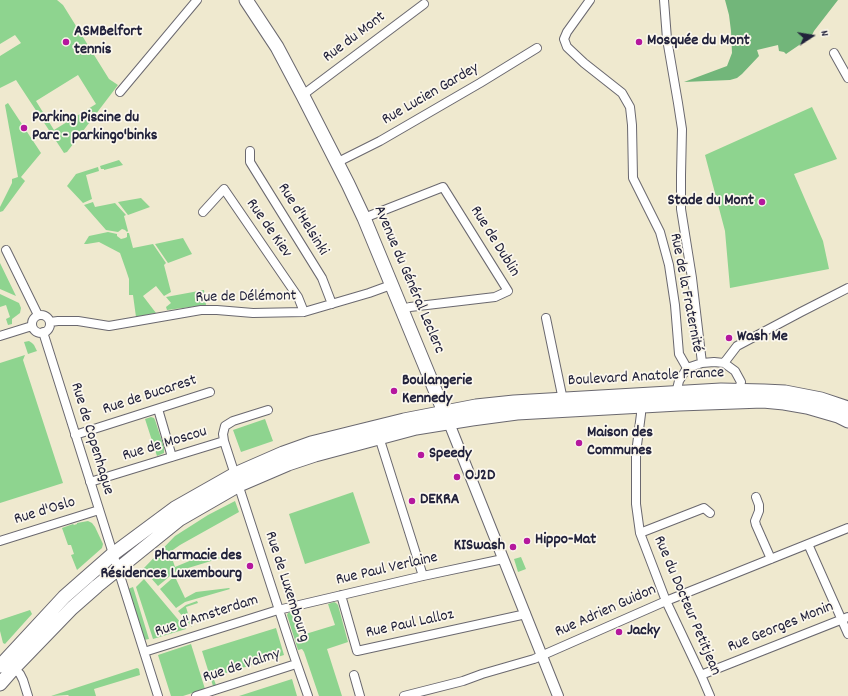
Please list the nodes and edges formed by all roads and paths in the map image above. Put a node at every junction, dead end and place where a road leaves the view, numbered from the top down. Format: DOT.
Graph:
graph roads {
  1 [pos="197,0"];
  2 [pos="246,0"];
  3 [pos="590,0"];
  4 [pos="664,0"];
  5 [pos="424,4"];
  6 [pos="537,48"];
  7 [pos="834,53"];
  8 [pos="848,78"];
  9 [pos="120,92"];
  10 [pos="303,96"];
  11 [pos="250,152"];
  12 [pos="338,162"];
  13 [pos="203,212"];
  14 [pos="364,218"];
  15 [pos="6,250"];
  16 [pos="391,285"];
  17 [pos="848,288"];
  18 [pos="332,304"];
  19 [pos="402,309"];
  20 [pos="304,312"];
  21 [pos="38,315"];
  22 [pos="546,318"];
  23 [pos="50,322"];
  24 [pos="32,326"];
  25 [pos="44,332"];
  26 [pos="0,336"];
  27 [pos="702,362"];
  28 [pos="724,363"];
  29 [pos="687,368"];
  30 [pos="739,390"];
  31 [pos="210,392"];
  32 [pos="678,398"];
  33 [pos="563,400"];
  34 [pos="715,402"];
  35 [pos="640,406"];
  36 [pos="848,408"];
  37 [pos="158,409"];
  38 [pos="268,410"];
  39 [pos="446,417"];
  40 [pos="848,421"];
  41 [pos="76,435"];
  42 [pos="379,437"];
  43 [pos="224,442"];
  44 [pos="172,457"];
  45 [pos="237,480"];
  46 [pos="90,482"];
  47 [pos="756,497"];
  48 [pos="99,510"];
  49 [pos="710,513"];
  50 [pos="848,528"];
  51 [pos="640,533"];
  52 [pos="0,541"];
  53 [pos="808,544"];
  54 [pos="113,554"];
  55 [pos="503,559"];
  56 [pos="771,559"];
  57 [pos="118,570"];
  58 [pos="423,576"];
  59 [pos="341,595"];
  60 [pos="666,601"];
  61 [pos="278,610"];
  62 [pos="526,614"];
  63 [pos="845,618"];
  64 [pos="848,634"];
  65 [pos="144,652"];
  66 [pos="542,655"];
  67 [pos="296,664"];
  68 [pos="0,666"];
  69 [pos="14,668"];
  70 [pos="354,674"];
  71 [pos="701,675"];
  72 [pos="0,684"];
  73 [pos="28,696"];
  74 [pos="158,696"];
  75 [pos="196,696"];
  76 [pos="308,696"];
  77 [pos="360,696"];
  78 [pos="404,696"];
  79 [pos="558,696"];
  80 [pos="710,696"];
  1 -- 9 [label="street"];
  2 -- 10 [label="main road, Avenue du Général Leclerc"];
  3 -- 29 [label="street, Rue de la Fraternité"];
  4 -- 27 [label="street"];
  5 -- 10 [label="street, Rue du Mont"];
  6 -- 12 [label="street, Rue Lucien Gardey"];
  7 -- 8 [label="street"];
  10 -- 12 [label="main road, Avenue du Général Leclerc"];
  11 -- 18 [label="street, Rue d'Helsinki"];
  12 -- 14 [label="main road, Avenue du Général Leclerc"];
  13 -- 20 [label="street, Rue de Kiev"];
  14 -- 16 [label="main road, Avenue du Général Leclerc"];
  14 -- 19 [label="street, Rue de Dublin"];
  15 -- 21 [label="street"];
  16 -- 18 [label="street, Rue de Délémont"];
  16 -- 19 [label="main road, Avenue du Général Leclerc"];
  17 -- 28 [label="street"];
  18 -- 20 [label="street, Rue de Délémont"];
  19 -- 39 [label="main road, Avenue du Général Leclerc"];
  20 -- 23 [label="street, Rue de Délémont"];
  21 -- 23 [label="street"];
  21 -- 24 [label="street"];
  22 -- 33 [label="street"];
  23 -- 25 [label="street"];
  24 -- 25 [label="street"];
  24 -- 26 [label="street"];
  25 -- 41 [label="street, Rue de Copenhague"];
  27 -- 28 [label="street"];
  27 -- 29 [label="street"];
  28 -- 30 [label="street"];
  29 -- 32 [label="street"];
  30 -- 32 [label="main road, Boulevard Anatole France"];
  30 -- 34 [label="street"];
  30 -- 36 [label="main road, Boulevard Anatole France"];
  31 -- 37 [label="street, Rue de Bucarest"];
  32 -- 33 [label="main road, Boulevard Anatole France"];
  32 -- 34 [label="main road, Boulevard Anatole France"];
  32 -- 35 [label="main road, Boulevard Anatole France"];
  33 -- 39 [label="main road, Boulevard Anatole France"];
  34 -- 40 [label="main road, Boulevard Anatole France"];
  35 -- 39 [label="main road, Boulevard Anatole France"];
  35 -- 51 [label="street, Rue du Docteur Petitjean"];
  37 -- 41 [label="street, Rue de Bucarest"];
  37 -- 44 [label="street"];
  38 -- 43 [label="street, Rue de Moscou"];
  39 -- 42 [label="main road"];
  39 -- 45 [label="main road"];
  39 -- 55 [label="street, Avenue du Général Leclerc"];
  41 -- 46 [label="street, Rue de Copenhague"];
  42 -- 45 [label="main road"];
  42 -- 58 [label="street"];
  43 -- 44 [label="street, Rue de Moscou"];
  43 -- 45 [label="street, Rue de Moscou"];
  44 -- 46 [label="street, Rue de Moscou"];
  45 -- 54 [label="main road"];
  45 -- 57 [label="main road"];
  45 -- 61 [label="street, Rue de Luxembourg"];
  46 -- 48 [label="street, Rue de Copenhague"];
  47 -- 56 [label="street"];
  48 -- 52 [label="street, Rue d'Oslo"];
  48 -- 54 [label="street, Rue de Copenhague"];
  49 -- 51 [label="street"];
  50 -- 53 [label="street, Rue Adrien Guidon"];
  51 -- 60 [label="street, Rue du Docteur Petitjean"];
  53 -- 56 [label="street, Rue Adrien Guidon"];
  53 -- 63 [label="street"];
  54 -- 57 [label="street, Rue de Copenhague"];
  54 -- 68 [label="main road"];
  55 -- 58 [label="street, Rue Paul Verlaine"];
  55 -- 62 [label="street, Avenue du Général Leclerc"];
  56 -- 60 [label="street, Rue Adrien Guidon"];
  57 -- 65 [label="street, Rue de Copenhague"];
  57 -- 69 [label="main road"];
  58 -- 59 [label="street, Rue Paul Verlaine"];
  59 -- 61 [label="street, Rue Paul Verlaine"];
  59 -- 62 [label="street, Rue Paul Lalloz"];
  60 -- 66 [label="street, Rue Adrien Guidon"];
  60 -- 71 [label="street, Rue du Docteur Petitjean"];
  61 -- 65 [label="street, Rue d'Amsterdam"];
  61 -- 67 [label="street, Rue de Luxembourg"];
  62 -- 66 [label="street, Avenue du Général Leclerc"];
  63 -- 64 [label="street"];
  63 -- 71 [label="street, Rue Georges Monin"];
  65 -- 74 [label="street, Rue de Copenhague"];
  66 -- 78 [label="street, Rue Adrien Guidon"];
  66 -- 79 [label="street, Avenue du Général Leclerc"];
  67 -- 75 [label="street, Rue de Valmy"];
  67 -- 76 [label="street, Rue de Luxembourg"];
  69 -- 72 [label="main road"];
  69 -- 73 [label="street"];
  70 -- 77 [label="street"];
  71 -- 80 [label="street, Rue du Docteur Petitjean"];
}
